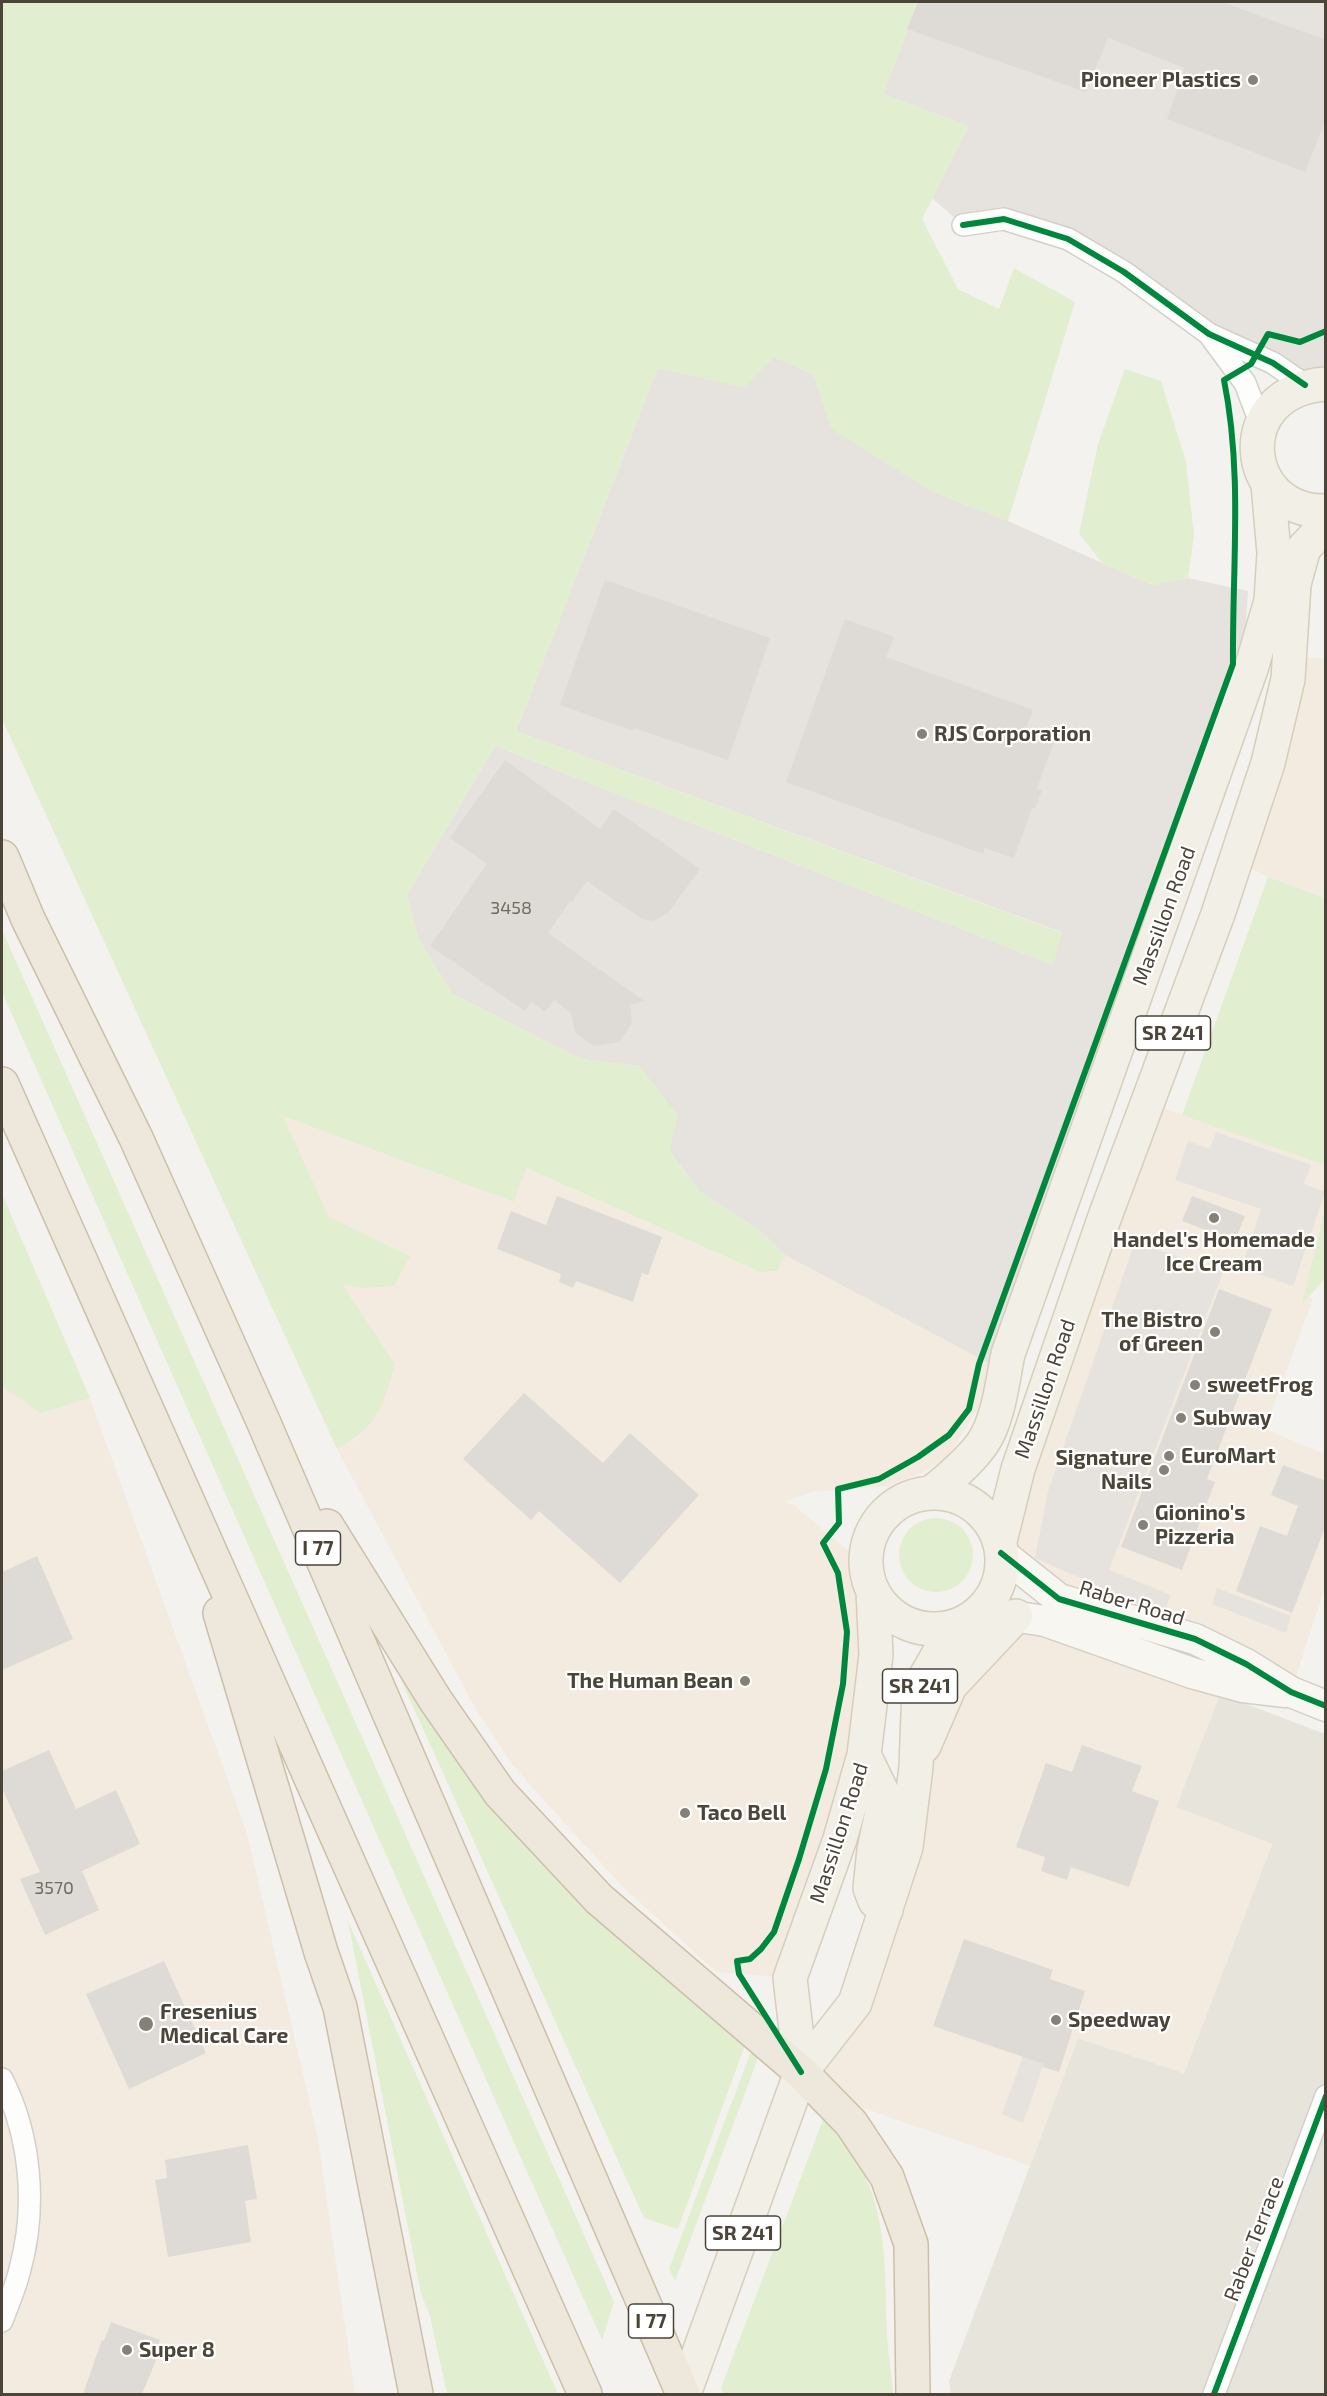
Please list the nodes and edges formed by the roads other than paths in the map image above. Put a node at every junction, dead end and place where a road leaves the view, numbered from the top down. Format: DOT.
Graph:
graph roads {
  1 [pos="963,225"];
  2 [pos="1209,334"];
  3 [pos="1320,384"];
  4 [pos="1261,425"];
  5 [pos="1268,484"];
  6 [pos="1326,511"];
  7 [pos="1326,525"];
  8 [pos="2,857"];
  9 [pos="2,1084"];
  10 [pos="263,1421"];
  11 [pos="931,1493"];
  12 [pos="205,1541"];
  13 [pos="1000,1547"];
  14 [pos="873,1591"];
  15 [pos="973,1616"];
  16 [pos="1016,1616"];
  17 [pos="1291,1692"];
  18 [pos="1326,1706"];
  19 [pos="864,1755"];
  20 [pos="916,1767"];
  21 [pos="886,1910"];
  22 [pos="801,2072"];
  23 [pos="2,2079"];
  24 [pos="1326,2096"];
  25 [pos="2,2321"];
  26 [pos="581,2386"];
  27 [pos="416,2394"];
  28 [pos="683,2394"];
  29 [pos="913,2394"];
  30 [pos="1214,2394"];
  1 -- 2 [label="street"];
  2 -- 3 [label="street"];
  2 -- 4 [label="street"];
  3 -- 4 [label="main road"];
  4 -- 5 [label="main road, Massillon Road"];
  5 -- 6 [label="main road"];
  5 -- 11 [label="main road, Massillon Road"];
  7 -- 13 [label="main road, Massillon Road / SR 241"];
  8 -- 10 [label="highway, I 77"];
  9 -- 12 [label="highway"];
  10 -- 22 [label="highway"];
  10 -- 28 [label="highway, I 77"];
  11 -- 13 [label="main road"];
  11 -- 14 [label="main road"];
  12 -- 26 [label="highway"];
  12 -- 27 [label="highway"];
  13 -- 15 [label="main road"];
  13 -- 17 [label="street, Raber Road"];
  14 -- 15 [label="main road"];
  14 -- 19 [label="main road, Massillon Road"];
  15 -- 16 [label="street, Raber Road"];
  15 -- 20 [label="main road, Massillon Road / SR 241"];
  16 -- 17 [label="street, Raber Road"];
  16 -- 20 [label="main road"];
  17 -- 18 [label="street, Raber Road"];
  19 -- 21 [label="main road"];
  19 -- 22 [label="main road, Massillon Road"];
  20 -- 21 [label="main road, Massillon Road / SR 241"];
  21 -- 22 [label="main road, Massillon Road / SR 241"];
  22 -- 28 [label="main road, Massillon Road / SR 241"];
  22 -- 29 [label="highway"];
  23 -- 25 [label="street"];
  24 -- 30 [label="street, Raber Terrace"];
}
